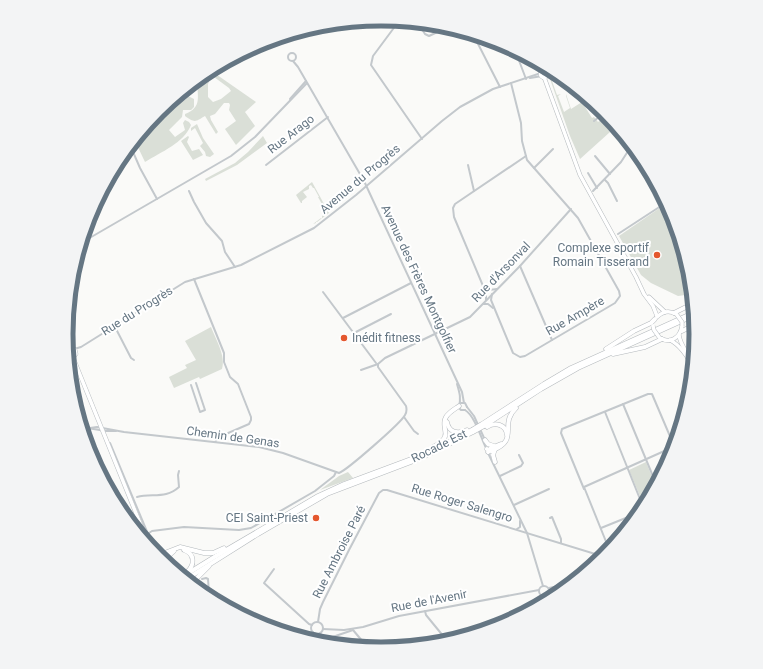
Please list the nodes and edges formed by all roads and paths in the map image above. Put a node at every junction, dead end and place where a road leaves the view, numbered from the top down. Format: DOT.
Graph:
graph roads {
  1 [pos="395,27"];
  2 [pos="421,29"];
  3 [pos="438,31"];
  4 [pos="477,41"];
  5 [pos="296,58"];
  6 [pos="518,58"];
  7 [pos="293,61"];
  8 [pos="298,67"];
  9 [pos="544,74"];
  10 [pos="527,79"];
  11 [pos="307,82"];
  12 [pos="511,83"];
  13 [pos="500,87"];
  14 [pos="600,116"];
  15 [pos="328,117"];
  16 [pos="594,121"];
  17 [pos="422,139"];
  18 [pos="553,149"];
  19 [pos="629,151"];
  20 [pos="133,152"];
  21 [pos="526,156"];
  22 [pos="595,156"];
  23 [pos="468,165"];
  24 [pos="266,166"];
  25 [pos="534,168"];
  26 [pos="588,173"];
  27 [pos="610,174"];
  28 [pos="605,180"];
  29 [pos="367,186"];
  30 [pos="597,188"];
  31 [pos="189,191"];
  32 [pos="474,191"];
  33 [pos="593,191"];
  34 [pos="157,199"];
  35 [pos="617,201"];
  36 [pos="662,205"];
  37 [pos="571,209"];
  38 [pos="618,234"];
  39 [pos="88,240"];
  40 [pos="520,266"];
  41 [pos="235,268"];
  42 [pos="194,279"];
  43 [pos="411,283"];
  44 [pos="483,284"];
  45 [pos="641,287"];
  46 [pos="497,289"];
  47 [pos="324,292"];
  48 [pos="492,294"];
  49 [pos="483,303"];
  50 [pos="688,306"];
  51 [pos="494,309"];
  52 [pos="665,312"];
  53 [pos="392,314"];
  54 [pos="675,314"];
  55 [pos="689,315"];
  56 [pos="343,318"];
  57 [pos="656,318"];
  58 [pos="689,318"];
  59 [pos="114,325"];
  60 [pos="690,326"];
  61 [pos="682,328"];
  62 [pos="354,333"];
  63 [pos="434,334"];
  64 [pos="679,335"];
  65 [pos="660,338"];
  66 [pos="552,340"];
  67 [pos="670,340"];
  68 [pos="74,352"];
  69 [pos="689,357"];
  70 [pos="74,359"];
  71 [pos="134,360"];
  72 [pos="688,360"];
  73 [pos="592,361"];
  74 [pos="584,362"];
  75 [pos="377,364"];
  76 [pos="361,370"];
  77 [pos="196,383"];
  78 [pos="191,385"];
  79 [pos="524,400"];
  80 [pos="623,404"];
  81 [pos="462,406"];
  82 [pos="467,407"];
  83 [pos="605,411"];
  84 [pos="404,417"];
  85 [pos="483,425"];
  86 [pos="87,428"];
  87 [pos="103,429"];
  88 [pos="473,431"];
  89 [pos="418,434"];
  90 [pos="485,440"];
  91 [pos="672,440"];
  92 [pos="215,442"];
  93 [pos="110,443"];
  94 [pos="495,448"];
  95 [pos="668,449"];
  96 [pos="488,450"];
  97 [pos="519,455"];
  98 [pos="646,459"];
  99 [pos="406,461"];
  100 [pos="495,462"];
  101 [pos="628,468"];
  102 [pos="179,471"];
  103 [pos="336,472"];
  104 [pos="500,476"];
  105 [pos="654,479"];
  106 [pos="549,489"];
  107 [pos="584,489"];
  108 [pos="381,491"];
  109 [pos="132,496"];
  110 [pos="137,497"];
  111 [pos="134,501"];
  112 [pos="641,502"];
  113 [pos="514,505"];
  114 [pos="631,515"];
  115 [pos="520,518"];
  116 [pos="550,518"];
  117 [pos="601,528"];
  118 [pos="516,530"];
  119 [pos="144,531"];
  120 [pos="145,532"];
  121 [pos="526,533"];
  122 [pos="148,536"];
  123 [pos="537,536"];
  124 [pos="242,540"];
  125 [pos="530,541"];
  126 [pos="561,543"];
  127 [pos="607,545"];
  128 [pos="163,553"];
  129 [pos="227,553"];
  130 [pos="598,555"];
  131 [pos="167,557"];
  132 [pos="274,569"];
  133 [pos="187,573"];
  134 [pos="187,574"];
  135 [pos="191,576"];
  136 [pos="202,579"];
  137 [pos="195,580"];
  138 [pos="543,586"];
  139 [pos="560,586"];
  140 [pos="549,588"];
  141 [pos="209,590"];
  142 [pos="539,590"];
  143 [pos="547,595"];
  144 [pos="546,596"];
  145 [pos="424,611"];
  146 [pos="318,622"];
  147 [pos="312,625"];
  148 [pos="323,629"];
  149 [pos="313,632"];
  150 [pos="320,633"];
  151 [pos="310,634"];
  152 [pos="321,637"];
  153 [pos="333,637"];
  154 [pos="444,637"];
  155 [pos="329,638"];
  156 [pos="363,642"];
  1 -- 17 [label="street"];
  2 -- 3 [label="street"];
  4 -- 13 [label="street"];
  5 -- 7 [label="street"];
  5 -- 7 [label="street"];
  5 -- 8 [label="street"];
  6 -- 10 [label="street"];
  7 -- 8 [label="street"];
  8 -- 11 [label="street, Avenue des Frères Montgolfier"];
  9 -- 10 [label="street, Avenue du Progrès"];
  9 -- 45 [label="main road"];
  10 -- 12 [label="street, Avenue du Progrès"];
  11 -- 15 [label="street, Avenue des Frères Montgolfier"];
  11 -- 34 [label="street"];
  12 -- 13 [label="street, Avenue du Progrès"];
  12 -- 21 [label="street"];
  13 -- 17 [label="street, Avenue du Progrès"];
  14 -- 16 [label="street"];
  15 -- 24 [label="street, Rue Arago"];
  15 -- 29 [label="street, Avenue des Frères Montgolfier"];
  17 -- 29 [label="street, Avenue du Progrès"];
  18 -- 25 [label="street"];
  19 -- 27 [label="street"];
  20 -- 34 [label="street"];
  21 -- 25 [label="street"];
  21 -- 32 [label="street"];
  22 -- 27 [label="street"];
  23 -- 32 [label="street"];
  25 -- 37 [label="street"];
  26 -- 30 [label="street"];
  27 -- 28 [label="street"];
  28 -- 30 [label="street"];
  28 -- 35 [label="street"];
  29 -- 41 [label="street, Avenue du Progrès"];
  29 -- 43 [label="street, Avenue des Frères Montgolfier"];
  30 -- 33 [label="street"];
  31 -- 41 [label="street"];
  32 -- 44 [label="street"];
  34 -- 39 [label="street"];
  36 -- 38 [label="street"];
  37 -- 40 [label="street, Rue d'Arsonval"];
  37 -- 66 [label="street, Rue Ampère"];
  40 -- 46 [label="street, Rue d'Arsonval"];
  40 -- 66 [label="street"];
  41 -- 42 [label="street, Avenue du Progrès"];
  42 -- 59 [label="street, Rue du Progrès"];
  42 -- 92 [label="street"];
  43 -- 56 [label="street"];
  43 -- 63 [label="street, Avenue des Frères Montgolfier"];
  44 -- 46 [label="street"];
  44 -- 49 [label="street"];
  45 -- 52 [label="main road"];
  45 -- 57 [label="main road"];
  46 -- 48 [label="street, Rue d'Arsonval"];
  47 -- 56 [label="street"];
  48 -- 49 [label="street, Rue d'Arsonval"];
  48 -- 51 [label="street, Rue Ampère"];
  49 -- 51 [label="street"];
  49 -- 63 [label="street, Rue d'Arsonval"];
  50 -- 54 [label="highway"];
  51 -- 66 [label="street, Rue Ampère"];
  52 -- 54 [label="main road"];
  52 -- 57 [label="main road"];
  53 -- 62 [label="street"];
  54 -- 61 [label="main road, bridge"];
  55 -- 74 [label="highway"];
  56 -- 62 [label="street"];
  57 -- 65 [label="main road, bridge"];
  57 -- 74 [label="highway"];
  58 -- 73 [label="highway, Rocade Est"];
  59 -- 68 [label="street, Rue du Progrès"];
  59 -- 71 [label="street"];
  60 -- 61 [label="highway"];
  61 -- 64 [label="main road"];
  62 -- 75 [label="street"];
  63 -- 75 [label="street, Rue d'Arsonval"];
  63 -- 81 [label="street, Avenue des Frères Montgolfier"];
  64 -- 67 [label="main road"];
  64 -- 69 [label="main road"];
  65 -- 67 [label="main road"];
  65 -- 73 [label="highway"];
  67 -- 72 [label="main road"];
  70 -- 87 [label="main road"];
  73 -- 79 [label="highway, Rocade Est"];
  74 -- 85 [label="highway"];
  75 -- 76 [label="street, Rue d'Arsonval"];
  75 -- 84 [label="street"];
  77 -- 78 [label="street"];
  79 -- 85 [label="highway, Rocade Est"];
  79 -- 94 [label="highway"];
  80 -- 83 [label="street"];
  80 -- 91 [label="street"];
  80 -- 98 [label="street"];
  81 -- 82 [label="street"];
  81 -- 82 [label="street, Avenue des Frères Montgolfier"];
  81 -- 88 [label="highway"];
  81 -- 96 [label="street, Avenue des Frères Montgolfier"];
  81 -- 99 [label="highway"];
  82 -- 90 [label="street, Avenue des Frères Montgolfier"];
  83 -- 101 [label="street"];
  83 -- 107 [label="street"];
  84 -- 89 [label="street"];
  84 -- 103 [label="street"];
  85 -- 88 [label="highway, Rocade Est, bridge"];
  85 -- 94 [label="highway"];
  86 -- 87 [label="street, Chemin de Genas"];
  87 -- 92 [label="street, Chemin de Genas"];
  87 -- 93 [label="main road"];
  87 -- 119 [label="main road"];
  88 -- 99 [label="highway, Rocade Est"];
  88 -- 129 [label="highway, Rocade Est"];
  90 -- 94 [label="highway"];
  90 -- 96 [label="street, Avenue des Frères Montgolfier"];
  92 -- 103 [label="street, Chemin de Genas"];
  93 -- 109 [label="street"];
  93 -- 120 [label="main road"];
  94 -- 96 [label="highway"];
  94 -- 100 [label="highway"];
  95 -- 98 [label="street"];
  96 -- 100 [label="street, Avenue des Frères Montgolfier"];
  96 -- 104 [label="street, Avenue des Frères Montgolfier"];
  97 -- 104 [label="street"];
  98 -- 101 [label="street"];
  98 -- 105 [label="street"];
  99 -- 124 [label="highway, Rocade Est"];
  100 -- 104 [label="street, Avenue des Frères Montgolfier"];
  101 -- 107 [label="street"];
  101 -- 112 [label="street"];
  102 -- 110 [label="street"];
  103 -- 122 [label="street"];
  104 -- 113 [label="street, Avenue des Frères Montgolfier"];
  106 -- 113 [label="street"];
  107 -- 117 [label="street"];
  108 -- 118 [label="street, Rue Roger Salengro"];
  108 -- 146 [label="street, Rue Ambroise Paré"];
  109 -- 110 [label="street"];
  109 -- 111 [label="street"];
  110 -- 111 [label="street"];
  111 -- 122 [label="street"];
  113 -- 115 [label="street, Avenue des Frères Montgolfier"];
  114 -- 117 [label="street"];
  115 -- 118 [label="street"];
  115 -- 121 [label="street, Avenue des Frères Montgolfier"];
  116 -- 126 [label="street"];
  117 -- 127 [label="street"];
  118 -- 121 [label="street, Rue Roger Salengro"];
  121 -- 123 [label="street, Rue Roger Salengro"];
  121 -- 125 [label="street, Avenue des Frères Montgolfier"];
  123 -- 125 [label="street"];
  123 -- 126 [label="street, Rue Roger Salengro"];
  124 -- 128 [label="highway"];
  124 -- 134 [label="highway, Rocade Est"];
  125 -- 138 [label="street, Avenue des Frères Montgolfier"];
  126 -- 130 [label="street, Rue Roger Salengro"];
  129 -- 135 [label="highway, Rocade Est"];
  129 -- 137 [label="highway"];
  131 -- 133 [label="highway"];
  132 -- 147 [label="street"];
  136 -- 141 [label="street"];
  138 -- 140 [label="street"];
  138 -- 142 [label="street"];
  139 -- 140 [label="street"];
  140 -- 143 [label="street"];
  142 -- 144 [label="street"];
  142 -- 145 [label="street, Rue de l'Avenir"];
  145 -- 148 [label="street, Rue de l'Avenir"];
  145 -- 154 [label="street"];
  146 -- 147 [label="street"];
  146 -- 148 [label="street"];
  147 -- 149 [label="street"];
  148 -- 150 [label="street"];
  149 -- 150 [label="street"];
  149 -- 151 [label="street"];
  150 -- 152 [label="street"];
  153 -- 155 [label="street"];
  153 -- 156 [label="street"];
}
